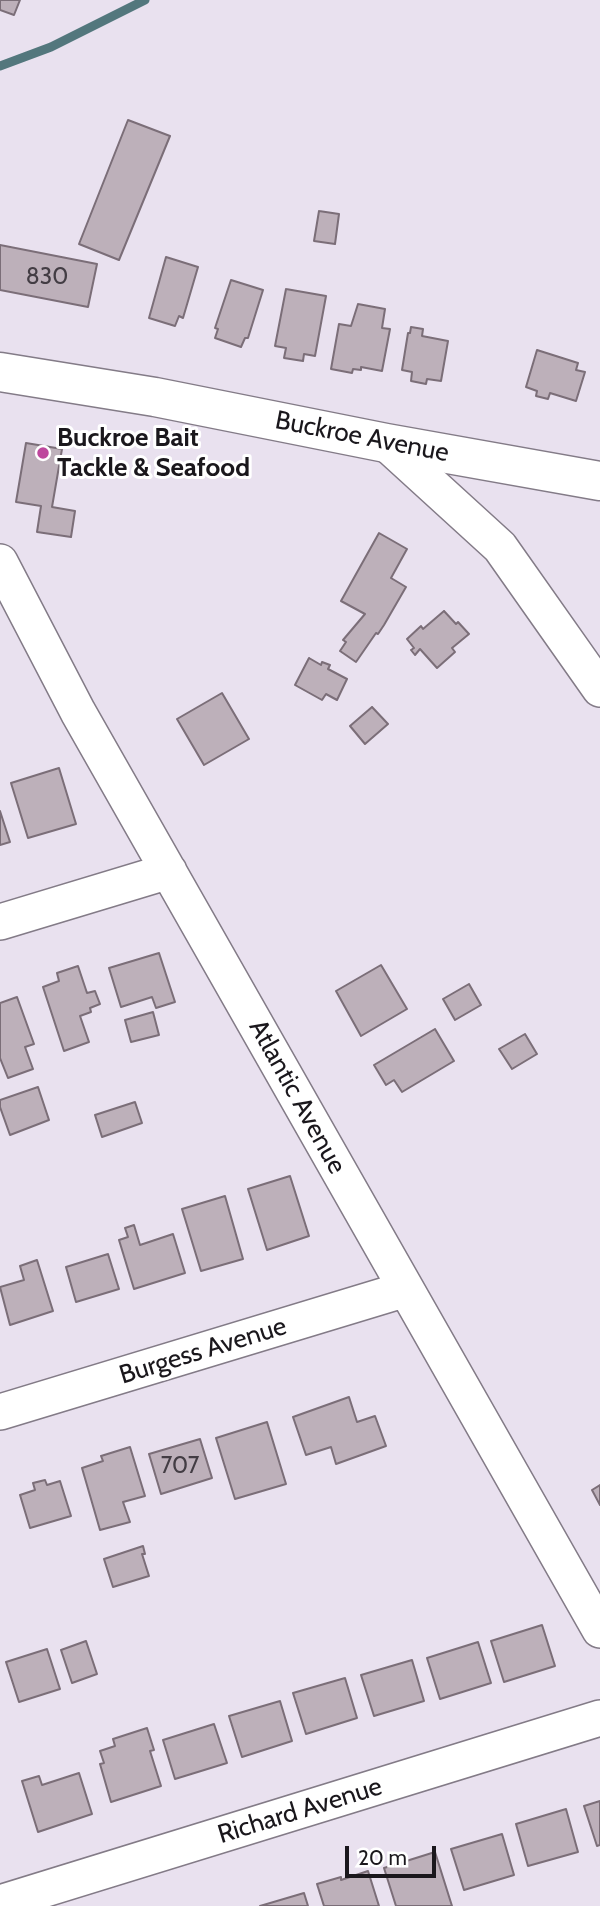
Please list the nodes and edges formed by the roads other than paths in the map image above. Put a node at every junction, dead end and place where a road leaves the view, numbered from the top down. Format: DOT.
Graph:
graph roads {
  1 [pos="0,372"];
  2 [pos="386,443"];
  3 [pos="600,481"];
  4 [pos="0,562"];
  5 [pos="600,689"];
  6 [pos="169,871"];
  7 [pos="0,922"];
  8 [pos="406,1289"];
  9 [pos="0,1412"];
  10 [pos="600,1630"];
  11 [pos="600,1718"];
  12 [pos="0,1903"];
  1 -- 2 [label="street, Buckroe Avenue"];
  2 -- 3 [label="street, Buckroe Avenue"];
  2 -- 5 [label="street"];
  4 -- 6 [label="street, Atlantic Avenue"];
  6 -- 7 [label="street"];
  6 -- 8 [label="street, Atlantic Avenue"];
  8 -- 9 [label="street, Burgess Avenue"];
  8 -- 10 [label="street, Atlantic Avenue"];
  11 -- 12 [label="street, Richard Avenue"];
}
